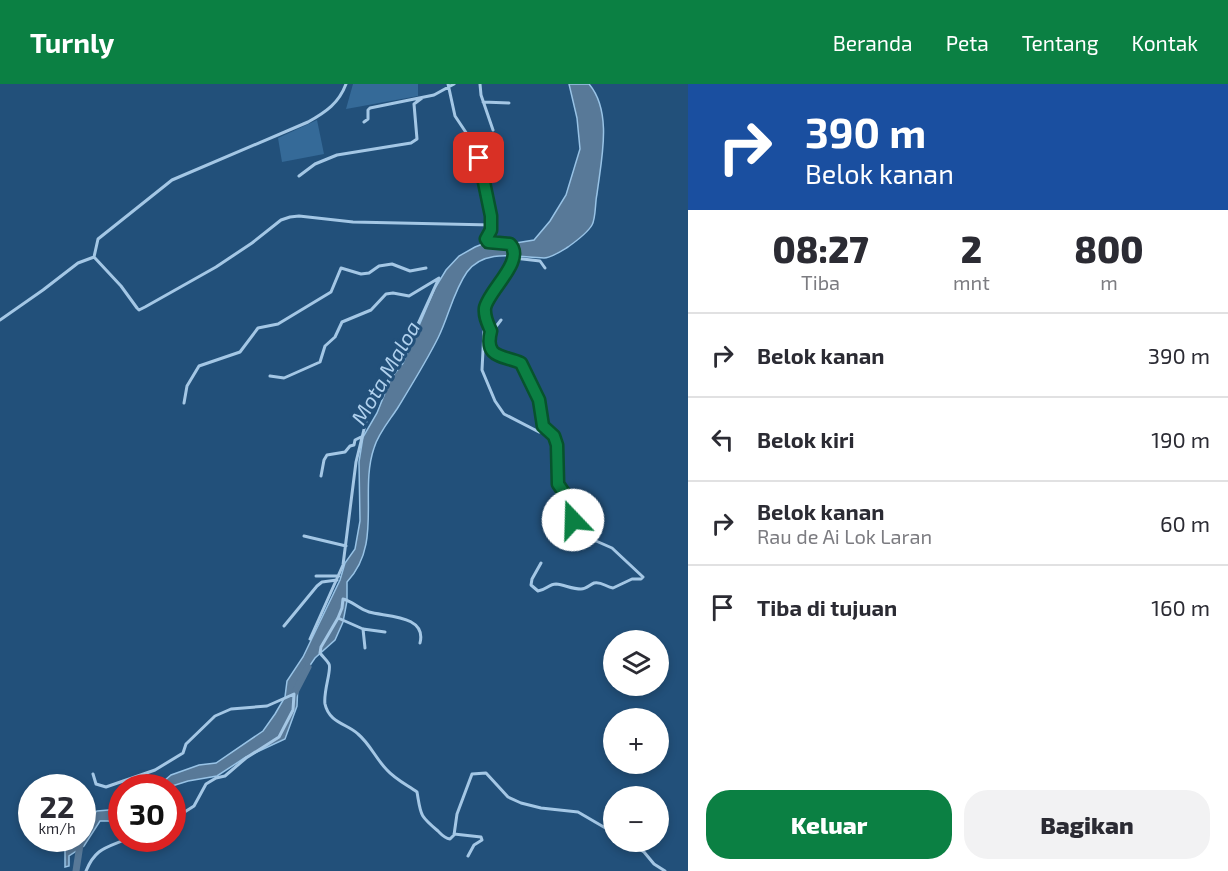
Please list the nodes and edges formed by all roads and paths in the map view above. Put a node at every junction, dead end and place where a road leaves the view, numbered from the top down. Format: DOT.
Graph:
graph roads {
  1 [pos="346,84"];
  2 [pos="454,84"];
  3 [pos="480,84"];
  4 [pos="448,86"];
  5 [pos="422,98"];
  6 [pos="483,102"];
  7 [pos="509,103"];
  8 [pos="364,122"];
  9 [pos="493,130"];
  10 [pos="502,152"];
  11 [pos="480,162"];
  12 [pos="299,176"];
  13 [pos="492,225"];
  14 [pos="94,257"];
  15 [pos="513,258"];
  16 [pos="426,268"];
  17 [pos="544,268"];
  18 [pos="0,320"];
  19 [pos="501,320"];
  20 [pos="487,326"];
  21 [pos="490,334"];
  22 [pos="270,376"];
  23 [pos="184,403"];
  24 [pos="547,430"];
  25 [pos="361,437"];
  26 [pos="321,476"];
  27 [pos="304,536"];
  28 [pos="346,546"];
  29 [pos="541,563"];
  30 [pos="316,576"];
  31 [pos="339,576"];
  32 [pos="337,580"];
  33 [pos="338,618"];
  34 [pos="284,626"];
  35 [pos="363,629"];
  36 [pos="385,632"];
  37 [pos="310,639"];
  38 [pos="420,643"];
  39 [pos="365,648"];
  40 [pos="143,774"];
  41 [pos="186,811"];
  42 [pos="603,826"];
  43 [pos="454,834"];
  44 [pos="108,847"];
  45 [pos="644,852"];
  46 [pos="468,856"];
  47 [pos="86,871"];
  48 [pos="665,871"];
  1 -- 14 [label="street"];
  2 -- 4 [label="street"];
  3 -- 6 [label="street"];
  4 -- 5 [label="street"];
  4 -- 11 [label="street"];
  5 -- 8 [label="street"];
  5 -- 12 [label="street"];
  6 -- 7 [label="street"];
  6 -- 9 [label="street"];
  10 -- 11 [label="street"];
  11 -- 13 [label="street"];
  13 -- 14 [label="street"];
  13 -- 15 [label="street"];
  14 -- 18 [label="street"];
  15 -- 17 [label="street"];
  15 -- 20 [label="street"];
  16 -- 23 [label="street"];
  19 -- 21 [label="street"];
  20 -- 21 [label="street"];
  20 -- 24 [label="street"];
  21 -- 24 [label="street"];
  22 -- 25 [label="street"];
  24 -- 29 [label="street"];
  25 -- 26 [label="street"];
  25 -- 28 [label="street"];
  27 -- 28 [label="street"];
  28 -- 31 [label="street"];
  30 -- 31 [label="street"];
  31 -- 32 [label="street"];
  32 -- 34 [label="street"];
  32 -- 37 [label="street"];
  33 -- 35 [label="street"];
  33 -- 38 [label="street"];
  33 -- 43 [label="street"];
  35 -- 36 [label="street"];
  35 -- 39 [label="street"];
  40 -- 41 [label="street"];
  42 -- 43 [label="street"];
  43 -- 46 [label="street"];
  44 -- 47 [label="street"];
  45 -- 48 [label="street"];
}
